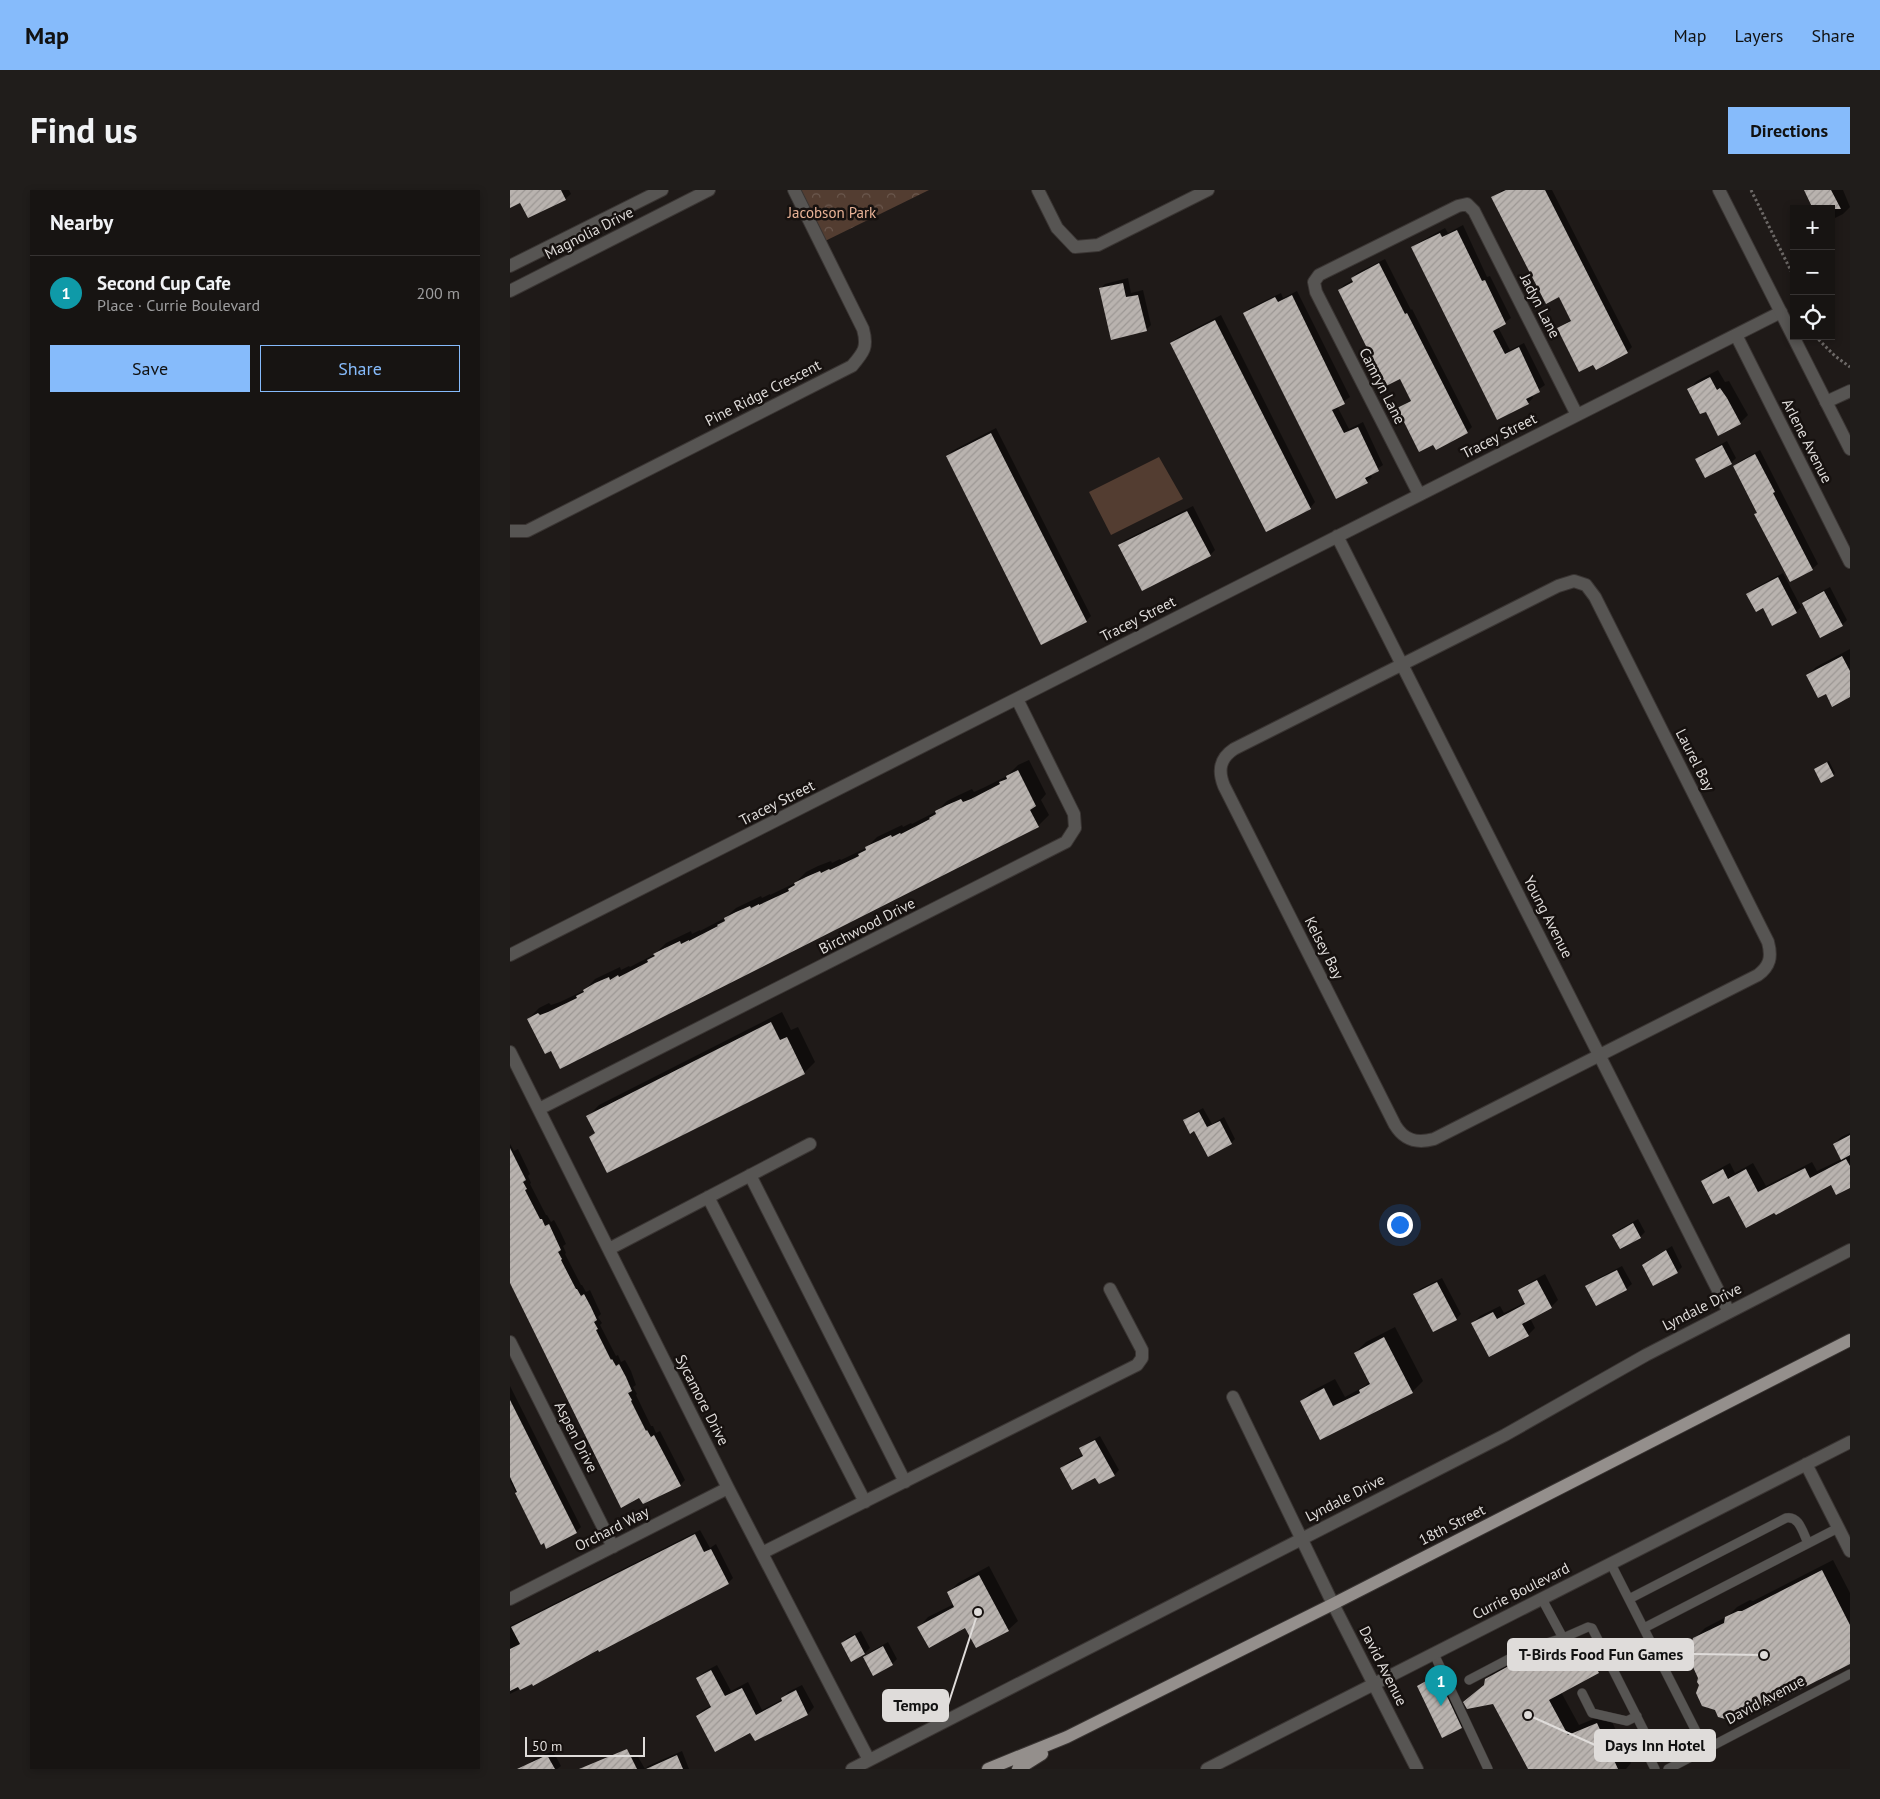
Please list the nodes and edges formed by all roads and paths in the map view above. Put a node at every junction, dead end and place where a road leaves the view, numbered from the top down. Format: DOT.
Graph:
graph roads {
  1 [pos="662,190"];
  2 [pos="709,190"];
  3 [pos="794,190"];
  4 [pos="1038,190"];
  5 [pos="1208,190"];
  6 [pos="1719,190"];
  7 [pos="1751,190"];
  8 [pos="1474,211"];
  9 [pos="510,266"];
  10 [pos="1790,269"];
  11 [pos="510,291"];
  12 [pos="1781,312"];
  13 [pos="1736,335"];
  14 [pos="1819,340"];
  15 [pos="1850,367"];
  16 [pos="1850,391"];
  17 [pos="1826,402"];
  18 [pos="1577,415"];
  19 [pos="1850,449"];
  20 [pos="1420,494"];
  21 [pos="510,531"];
  22 [pos="1337,536"];
  23 [pos="1850,562"];
  24 [pos="1402,663"];
  25 [pos="1017,699"];
  26 [pos="510,955"];
  27 [pos="510,1052"];
  28 [pos="1600,1056"];
  29 [pos="539,1109"];
  30 [pos="810,1144"];
  31 [pos="750,1175"];
  32 [pos="708,1197"];
  33 [pos="609,1249"];
  34 [pos="1850,1250"];
  35 [pos="1110,1289"];
  36 [pos="1729,1312"];
  37 [pos="1850,1340"];
  38 [pos="510,1342"];
  39 [pos="1233,1397"];
  40 [pos="1850,1442"];
  41 [pos="1806,1464"];
  42 [pos="905,1482"];
  43 [pos="728,1488"];
  44 [pos="865,1502"];
  45 [pos="1838,1528"];
  46 [pos="1301,1539"];
  47 [pos="1808,1543"];
  48 [pos="613,1547"];
  49 [pos="1850,1551"];
  50 [pos="762,1554"];
  51 [pos="1611,1564"];
  52 [pos="510,1599"];
  53 [pos="1542,1599"];
  54 [pos="1629,1599"];
  55 [pos="1333,1604"];
  56 [pos="1644,1628"];
  57 [pos="1564,1638"];
  58 [pos="1434,1654"];
  59 [pos="1850,1674"];
  60 [pos="1469,1680"];
  61 [pos="1374,1684"];
  62 [pos="1582,1693"];
  63 [pos="1637,1716"];
  64 [pos="1067,1737"];
  65 [pos="1705,1749"];
  66 [pos="869,1760"];
  67 [pos="852,1769"];
  68 [pos="988,1769"];
  69 [pos="1018,1769"];
  70 [pos="1207,1769"];
  71 [pos="1417,1769"];
  72 [pos="1488,1769"];
  73 [pos="1655,1769"];
  74 [pos="1668,1769"];
  1 -- 9 [label="street, Magnolia Drive"];
  2 -- 11 [label="street, Magnolia Drive"];
  3 -- 21 [label="street, Pine Ridge Crescent"];
  4 -- 5 [label="street"];
  6 -- 12 [label="street"];
  7 -- 10 [label="path"];
  8 -- 18 [label="street, Jadyn Lane"];
  8 -- 20 [label="street, Camryn Lane"];
  12 -- 13 [label="street, Tracey Street"];
  12 -- 17 [label="street"];
  13 -- 18 [label="street, Tracey Street"];
  13 -- 23 [label="street, Arlene Avenue"];
  14 -- 15 [label="path"];
  16 -- 17 [label="street"];
  17 -- 19 [label="street"];
  18 -- 20 [label="street, Tracey Street"];
  20 -- 22 [label="street, Tracey Street"];
  22 -- 24 [label="street, Young Avenue"];
  22 -- 25 [label="street, Tracey Street"];
  24 -- 28 [label="street, Young Avenue"];
  24 -- 28 [label="street, Laurel Bay"];
  24 -- 28 [label="street, Kelsey Bay"];
  25 -- 26 [label="street, Tracey Street"];
  25 -- 29 [label="street, Birchwood Drive"];
  27 -- 29 [label="street, Sycamore Drive"];
  28 -- 36 [label="street, Young Avenue"];
  29 -- 33 [label="street, Sycamore Drive"];
  30 -- 31 [label="street"];
  31 -- 32 [label="street"];
  31 -- 42 [label="street"];
  32 -- 33 [label="street"];
  32 -- 44 [label="street"];
  33 -- 43 [label="street, Sycamore Drive"];
  34 -- 36 [label="street, Lyndale Drive"];
  35 -- 42 [label="street"];
  36 -- 46 [label="street, Lyndale Drive"];
  37 -- 55 [label="main road, 18th Street"];
  38 -- 48 [label="street, Aspen Drive"];
  39 -- 46 [label="street, David Avenue"];
  40 -- 41 [label="street, Currie Boulevard"];
  41 -- 45 [label="street"];
  41 -- 51 [label="street, Currie Boulevard"];
  42 -- 44 [label="street"];
  43 -- 48 [label="street, Orchard Way"];
  43 -- 50 [label="street, Sycamore Drive"];
  44 -- 50 [label="street"];
  45 -- 47 [label="lane"];
  45 -- 49 [label="street"];
  46 -- 55 [label="street, David Avenue"];
  46 -- 66 [label="street, Lyndale Drive"];
  47 -- 54 [label="lane"];
  47 -- 56 [label="lane"];
  48 -- 52 [label="street, Orchard Way"];
  50 -- 66 [label="street, Sycamore Drive"];
  51 -- 53 [label="street, Currie Boulevard"];
  51 -- 54 [label="lane"];
  53 -- 57 [label="lane"];
  53 -- 58 [label="street, Currie Boulevard"];
  54 -- 56 [label="lane"];
  55 -- 61 [label="street, David Avenue"];
  55 -- 64 [label="main road, 18th Street"];
  56 -- 65 [label="lane"];
  57 -- 60 [label="lane"];
  57 -- 63 [label="lane"];
  58 -- 61 [label="street, Currie Boulevard"];
  58 -- 72 [label="lane"];
  59 -- 65 [label="lane, David Avenue"];
  61 -- 70 [label="street, Currie Boulevard"];
  61 -- 71 [label="street, David Avenue"];
  62 -- 63 [label="lane"];
  63 -- 73 [label="lane"];
  64 -- 68 [label="main road, 18th Street"];
  64 -- 69 [label="main road, 18th Street"];
  65 -- 74 [label="lane, David Avenue"];
  66 -- 67 [label="street, Lyndale Drive"];
}
